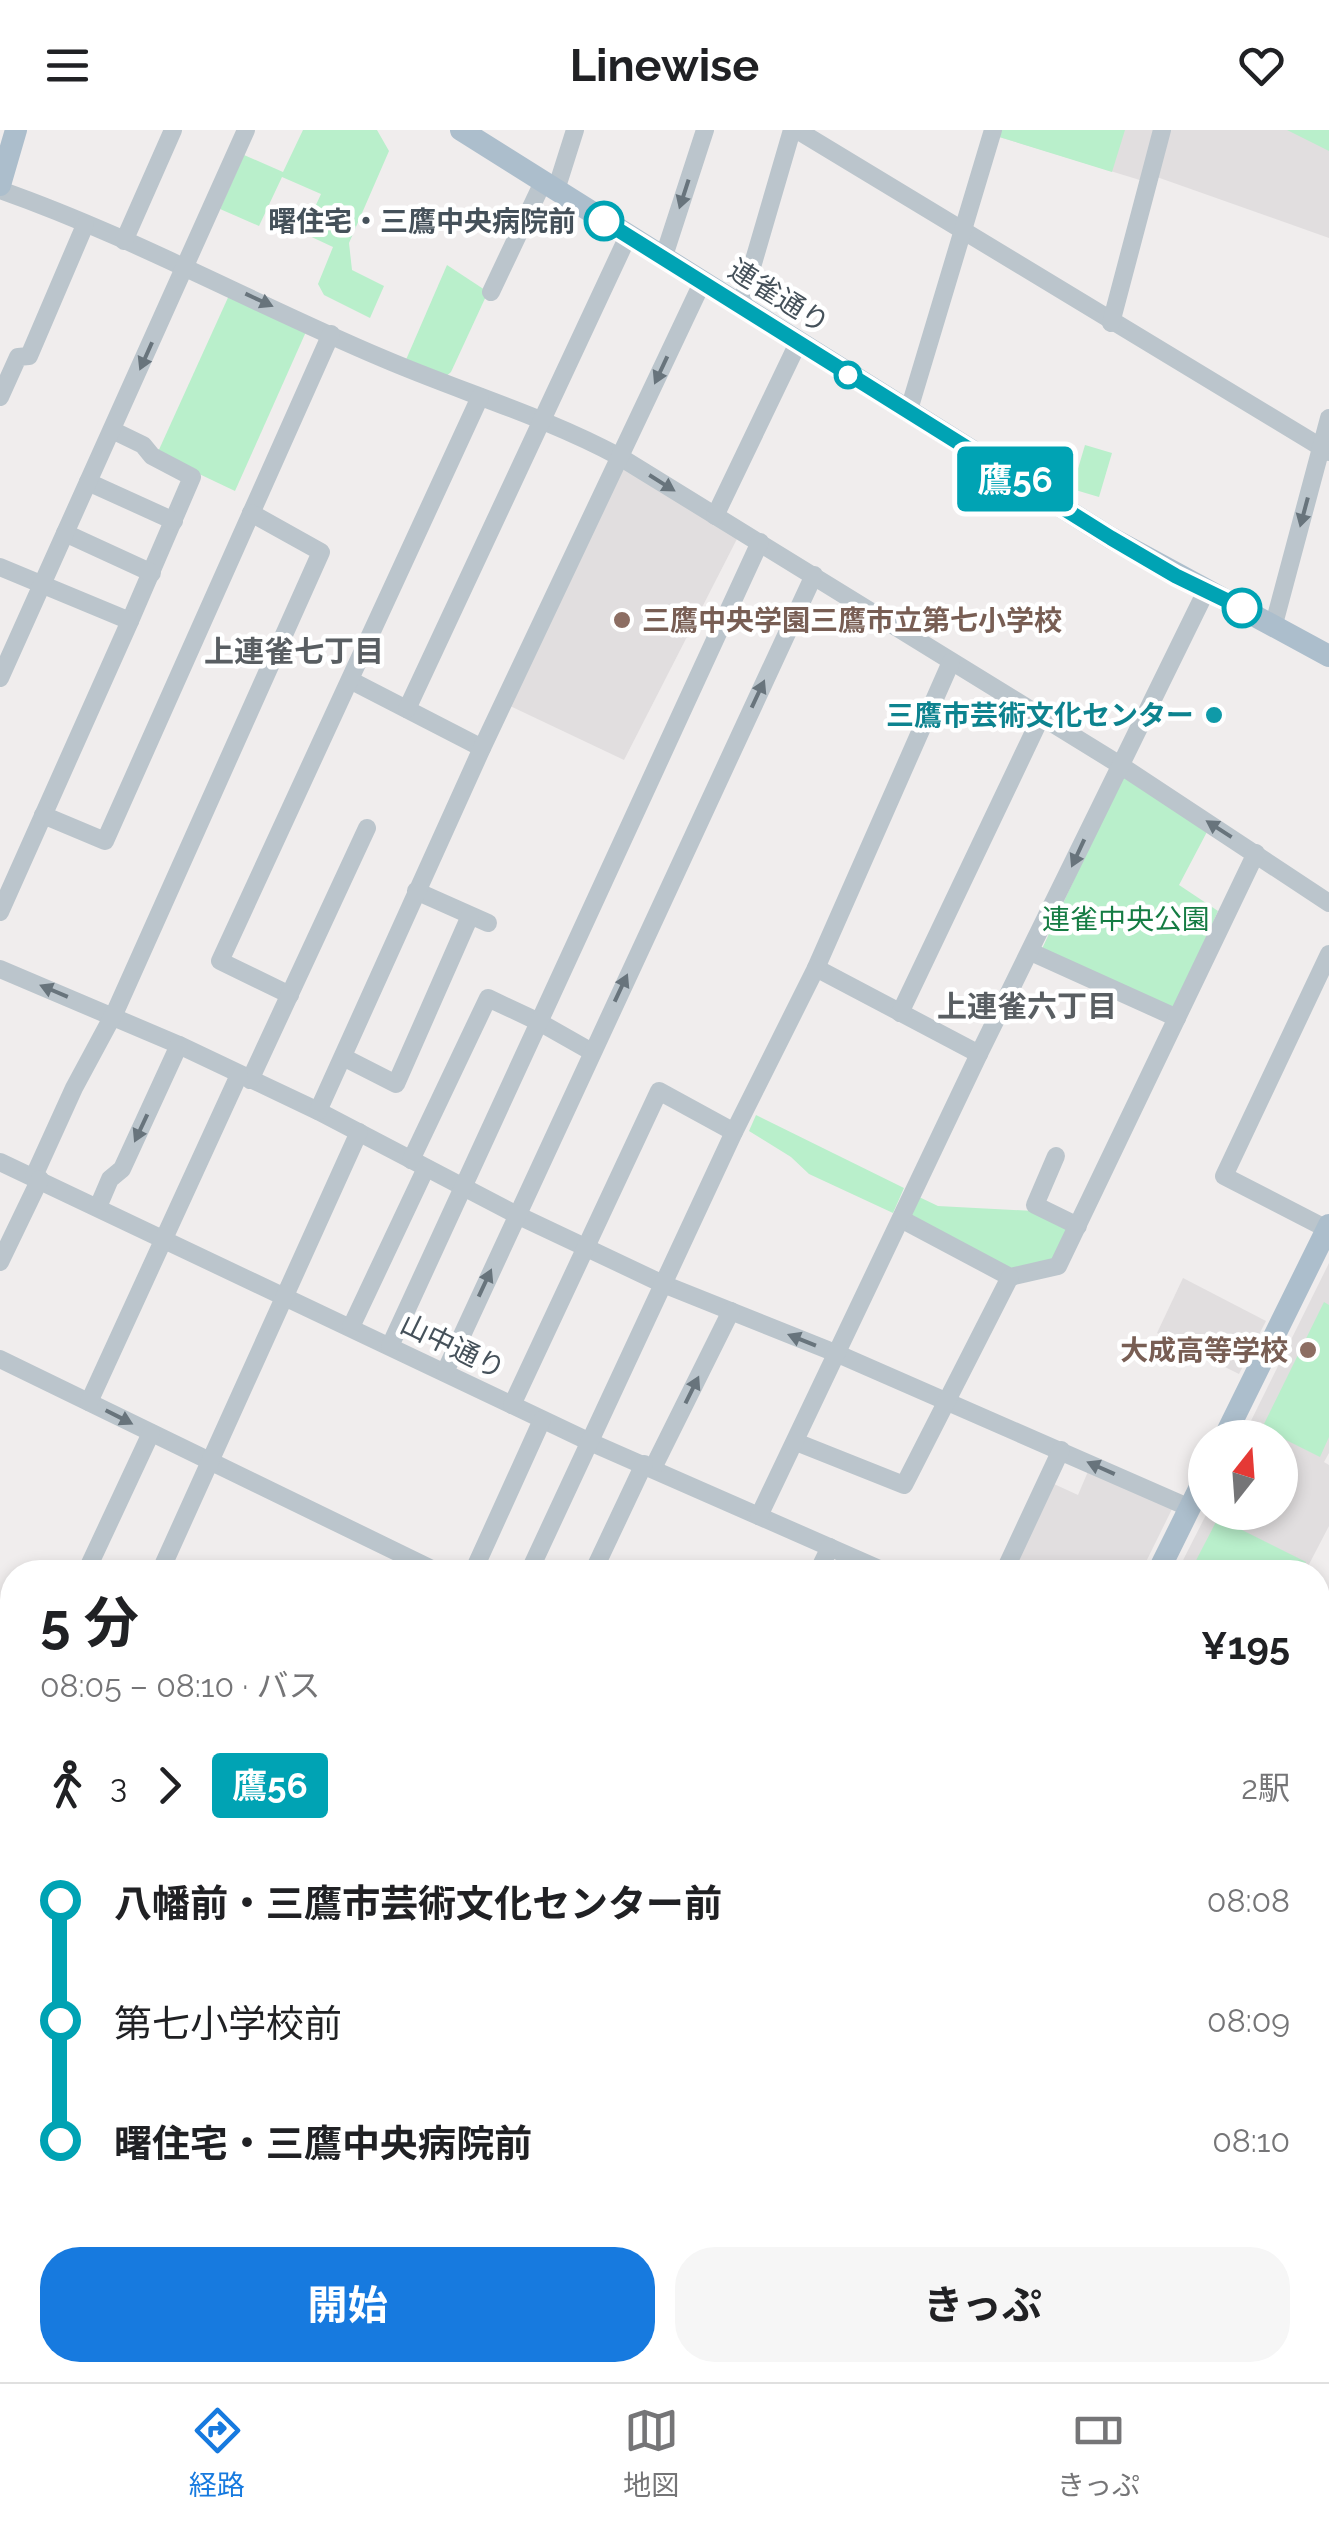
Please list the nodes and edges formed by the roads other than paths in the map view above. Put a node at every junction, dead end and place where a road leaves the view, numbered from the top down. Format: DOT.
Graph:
graph roads {
  1 [pos="16,130"];
  2 [pos="174,130"];
  3 [pos="246,130"];
  4 [pos="575,130"];
  5 [pos="705,130"];
  6 [pos="795,130"];
  7 [pos="993,130"];
  8 [pos="1162,130"];
  9 [pos="474,134"];
  10 [pos="550,186"];
  11 [pos="0,188"];
  12 [pos="85,225"];
  13 [pos="962,230"];
  14 [pos="628,236"];
  15 [pos="124,241"];
  16 [pos="663,259"];
  17 [pos="186,267"];
  18 [pos="702,283"];
  19 [pos="491,292"];
  20 [pos="740,308"];
  21 [pos="1111,322"];
  22 [pos="331,334"];
  23 [pos="798,344"];
  24 [pos="0,397"];
  25 [pos="480,397"];
  26 [pos="908,413"];
  27 [pos="1329,418"];
  28 [pos="541,420"];
  29 [pos="112,430"];
  30 [pos="1325,450"];
  31 [pos="620,456"];
  32 [pos="88,482"];
  33 [pos="251,513"];
  34 [pos="715,516"];
  35 [pos="174,521"];
  36 [pos="65,533"];
  37 [pos="760,542"];
  38 [pos="0,567"];
  39 [pos="152,573"];
  40 [pos="814,575"];
  41 [pos="44,584"];
  42 [pos="1206,592"];
  43 [pos="130,621"];
  44 [pos="1274,624"];
  45 [pos="1329,656"];
  46 [pos="951,662"];
  47 [pos="0,678"];
  48 [pos="350,680"];
  49 [pos="408,709"];
  50 [pos="1041,717"];
  51 [pos="482,748"];
  52 [pos="1120,764"];
  53 [pos="43,815"];
  54 [pos="367,828"];
  55 [pos="1256,853"];
  56 [pos="416,891"];
  57 [pos="1329,902"];
  58 [pos="0,912"];
  59 [pos="1031,952"];
  60 [pos="1329,954"];
  61 [pos="816,968"];
  62 [pos="0,969"];
  63 [pos="290,995"];
  64 [pos="900,1012"];
  65 [pos="111,1016"];
  66 [pos="1177,1018"];
  67 [pos="539,1022"];
  68 [pos="180,1045"];
  69 [pos="592,1052"];
  70 [pos="979,1054"];
  71 [pos="343,1057"];
  72 [pos="245,1077"];
  73 [pos="318,1111"];
  74 [pos="359,1132"];
  75 [pos="734,1132"];
  76 [pos="1056,1156"];
  77 [pos="0,1162"];
  78 [pos="419,1164"];
  79 [pos="37,1178"];
  80 [pos="464,1188"];
  81 [pos="98,1206"];
  82 [pos="517,1215"];
  83 [pos="901,1219"];
  84 [pos="1078,1226"];
  85 [pos="1328,1227"];
  86 [pos="164,1237"];
  87 [pos="586,1249"];
  88 [pos="0,1262"];
  89 [pos="1010,1277"];
  90 [pos="664,1284"];
  91 [pos="286,1296"];
  92 [pos="730,1312"];
  93 [pos="351,1328"];
  94 [pos="390,1346"];
  95 [pos="838,1354"];
  96 [pos="0,1359"];
  97 [pos="445,1372"];
  98 [pos="89,1402"];
  99 [pos="949,1402"];
  100 [pos="512,1405"];
  101 [pos="542,1420"];
  102 [pos="1233,1420"];
  103 [pos="151,1433"];
  104 [pos="590,1442"];
  105 [pos="796,1442"];
  106 [pos="1061,1450"];
  107 [pos="210,1461"];
  108 [pos="649,1466"];
  109 [pos="1188,1507"];
  110 [pos="1188,1512"];
  111 [pos="759,1516"];
  112 [pos="830,1547"];
  113 [pos="92,1560"];
  114 [pos="165,1560"];
  115 [pos="405,1560"];
  116 [pos="478,1560"];
  117 [pos="535,1560"];
  118 [pos="599,1560"];
  119 [pos="824,1560"];
  120 [pos="859,1560"];
  121 [pos="1010,1560"];
  122 [pos="1164,1560"];
  1 -- 11 [label="main road"];
  2 -- 15 [label="street"];
  3 -- 17 [label="street"];
  4 -- 10 [label="street"];
  5 -- 16 [label="street, one-way"];
  6 -- 13 [label="street"];
  6 -- 20 [label="street"];
  7 -- 13 [label="street"];
  8 -- 21 [label="street"];
  9 -- 10 [label="main road, 連雀通り"];
  10 -- 14 [label="main road, 連雀通り"];
  10 -- 19 [label="street"];
  11 -- 12 [label="street"];
  12 -- 15 [label="street"];
  12 -- 24 [label="street"];
  13 -- 21 [label="street"];
  13 -- 26 [label="street"];
  14 -- 16 [label="main road, 連雀通り"];
  14 -- 28 [label="street"];
  15 -- 17 [label="street"];
  16 -- 18 [label="main road, 連雀通り"];
  17 -- 22 [label="street, one-way"];
  17 -- 29 [label="street, one-way"];
  18 -- 20 [label="main road, 連雀通り"];
  18 -- 31 [label="street, one-way"];
  20 -- 23 [label="main road, 連雀通り"];
  21 -- 30 [label="street"];
  22 -- 25 [label="street"];
  22 -- 33 [label="street"];
  23 -- 26 [label="main road, 連雀通り"];
  23 -- 34 [label="street"];
  25 -- 28 [label="street"];
  25 -- 48 [label="street"];
  26 -- 42 [label="main road, 連雀通り"];
  27 -- 30 [label="street"];
  28 -- 31 [label="street"];
  28 -- 49 [label="street"];
  29 -- 32 [label="street"];
  29 -- 35 [label="street"];
  30 -- 44 [label="street, one-way"];
  31 -- 34 [label="street, one-way"];
  31 -- 51 [label="street"];
  32 -- 35 [label="street"];
  32 -- 36 [label="street"];
  33 -- 53 [label="street"];
  33 -- 65 [label="street"];
  34 -- 37 [label="street"];
  35 -- 39 [label="street"];
  36 -- 39 [label="street"];
  36 -- 41 [label="street"];
  37 -- 40 [label="street"];
  37 -- 67 [label="street"];
  38 -- 41 [label="street"];
  39 -- 43 [label="street"];
  40 -- 46 [label="street"];
  69 -- 40 [label="street, one-way"];
  41 -- 43 [label="street"];
  41 -- 47 [label="street"];
  42 -- 44 [label="main road, 連雀通り"];
  42 -- 52 [label="street"];
  43 -- 53 [label="street"];
  44 -- 45 [label="main road, 連雀通り"];
  46 -- 50 [label="street"];
  46 -- 61 [label="street"];
  48 -- 49 [label="street"];
  48 -- 63 [label="street"];
  49 -- 51 [label="street"];
  50 -- 52 [label="street"];
  50 -- 64 [label="street"];
  51 -- 56 [label="street"];
  55 -- 52 [label="street, one-way"];
  52 -- 59 [label="street, one-way"];
  53 -- 58 [label="street"];
  54 -- 63 [label="street"];
  55 -- 57 [label="street"];
  55 -- 66 [label="street"];
  56 -- 71 [label="street"];
  56 -- 71 [label="street"];
  59 -- 66 [label="street"];
  59 -- 70 [label="street"];
  60 -- 85 [label="street"];
  61 -- 64 [label="street"];
  61 -- 75 [label="street"];
  65 -- 62 [label="street, one-way"];
  63 -- 72 [label="street"];
  64 -- 70 [label="street"];
  65 -- 68 [label="street"];
  65 -- 79 [label="street"];
  66 -- 84 [label="street"];
  67 -- 69 [label="street"];
  67 -- 78 [label="street"];
  67 -- 80 [label="street"];
  68 -- 72 [label="street"];
  68 -- 81 [label="street, one-way"];
  69 -- 82 [label="street"];
  70 -- 83 [label="street"];
  71 -- 73 [label="street"];
  72 -- 73 [label="street"];
  72 -- 86 [label="street"];
  73 -- 74 [label="street"];
  74 -- 78 [label="street"];
  74 -- 91 [label="street"];
  75 -- 87 [label="street"];
  75 -- 90 [label="street"];
  76 -- 84 [label="street"];
  77 -- 79 [label="street, 山中通り"];
  78 -- 80 [label="street"];
  78 -- 93 [label="street"];
  79 -- 81 [label="street, 山中通り"];
  79 -- 88 [label="street"];
  80 -- 82 [label="street"];
  80 -- 94 [label="street"];
  81 -- 86 [label="street, 山中通り"];
  82 -- 87 [label="street"];
  97 -- 82 [label="street, one-way"];
  83 -- 89 [label="street"];
  83 -- 95 [label="street"];
  84 -- 89 [label="street"];
  85 -- 102 [label="main road"];
  86 -- 91 [label="street, 山中通り"];
  86 -- 98 [label="street"];
  87 -- 90 [label="street"];
  87 -- 100 [label="street"];
  89 -- 99 [label="street"];
  90 -- 92 [label="street"];
  90 -- 104 [label="street"];
  91 -- 93 [label="street, 山中通り"];
  91 -- 107 [label="street"];
  95 -- 92 [label="street, one-way"];
  108 -- 92 [label="street, one-way"];
  93 -- 94 [label="street, 山中通り"];
  94 -- 97 [label="street, 山中通り"];
  95 -- 99 [label="street"];
  95 -- 105 [label="street"];
  96 -- 98 [label="street"];
  97 -- 100 [label="street, 山中通り"];
  98 -- 103 [label="street, one-way"];
  99 -- 105 [label="street"];
  99 -- 106 [label="street"];
  100 -- 101 [label="street, 山中通り"];
  101 -- 104 [label="street, 山中通り"];
  101 -- 116 [label="street"];
  103 -- 107 [label="street"];
  103 -- 113 [label="street"];
  104 -- 108 [label="street, 山中通り"];
  104 -- 117 [label="street"];
  105 -- 111 [label="street"];
  109 -- 106 [label="street, one-way"];
  106 -- 121 [label="street"];
  107 -- 114 [label="street"];
  107 -- 115 [label="street"];
  108 -- 111 [label="street, 山中通り"];
  108 -- 118 [label="street"];
  110 -- 122 [label="main road"];
  111 -- 112 [label="street, 山中通り"];
  112 -- 119 [label="street"];
  112 -- 120 [label="street, 山中通り"];
}
